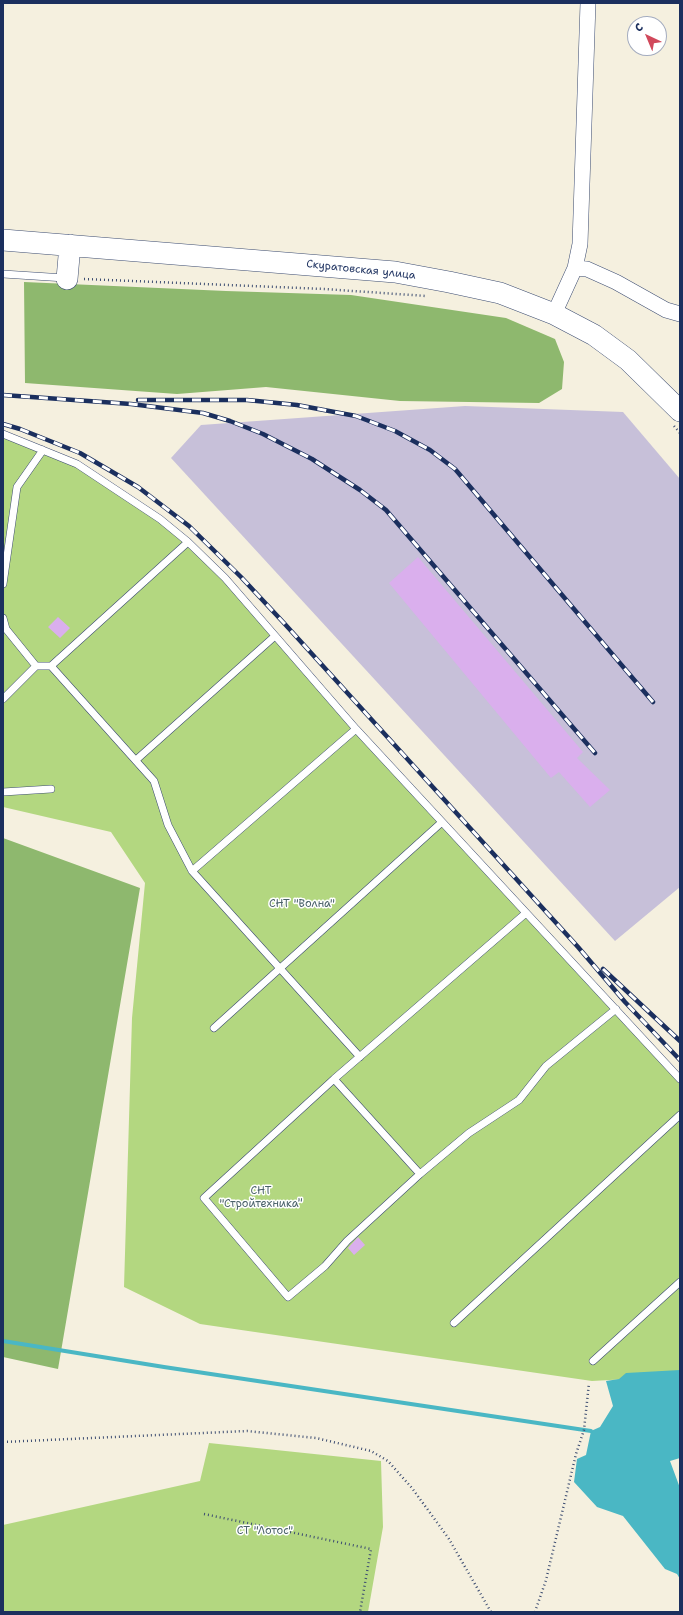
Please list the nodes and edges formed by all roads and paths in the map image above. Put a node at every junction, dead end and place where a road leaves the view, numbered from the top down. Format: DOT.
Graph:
graph roads {
  1 [pos="588,3"];
  2 [pos="3,240"];
  3 [pos="70,245"];
  4 [pos="575,268"];
  5 [pos="3,274"];
  6 [pos="67,279"];
  7 [pos="429,296"];
  8 [pos="554,314"];
  9 [pos="680,314"];
  10 [pos="674,416"];
  11 [pos="680,433"];
  12 [pos="3,434"];
  13 [pos="43,450"];
  14 [pos="188,542"];
  15 [pos="3,584"];
  16 [pos="3,618"];
  17 [pos="275,636"];
  18 [pos="36,666"];
  19 [pos="50,666"];
  20 [pos="3,699"];
  21 [pos="356,728"];
  22 [pos="136,760"];
  23 [pos="51,789"];
  24 [pos="3,792"];
  25 [pos="442,822"];
  26 [pos="192,871"];
  27 [pos="526,913"];
  28 [pos="279,969"];
  29 [pos="616,1009"];
  30 [pos="214,1028"];
  31 [pos="360,1057"];
  32 [pos="680,1079"];
  33 [pos="334,1080"];
  34 [pos="680,1116"];
  35 [pos="420,1174"];
  36 [pos="680,1282"];
  37 [pos="454,1323"];
  38 [pos="593,1361"];
  39 [pos="589,1384"];
  40 [pos="3,1442"];
  41 [pos="204,1514"];
  42 [pos="360,1612"];
  43 [pos="491,1612"];
  44 [pos="535,1612"];
  1 -- 4 [label="street"];
  2 -- 3 [label="street, Скуратовская улица"];
  3 -- 6 [label="street"];
  3 -- 8 [label="street, Скуратовская улица"];
  4 -- 8 [label="street"];
  4 -- 9 [label="street"];
  5 -- 6 [label="lane"];
  6 -- 7 [label="path"];
  8 -- 10 [label="street, Скуратовская улица"];
  10 -- 11 [label="path"];
  12 -- 13 [label="lane"];
  13 -- 14 [label="lane"];
  13 -- 15 [label="lane"];
  14 -- 17 [label="lane"];
  14 -- 19 [label="lane"];
  16 -- 18 [label="lane"];
  17 -- 21 [label="lane"];
  17 -- 22 [label="lane"];
  18 -- 19 [label="lane"];
  18 -- 20 [label="lane"];
  19 -- 22 [label="lane"];
  21 -- 25 [label="lane"];
  21 -- 26 [label="lane"];
  22 -- 26 [label="lane"];
  23 -- 24 [label="lane"];
  25 -- 27 [label="lane"];
  25 -- 28 [label="lane"];
  26 -- 28 [label="lane"];
  27 -- 29 [label="lane"];
  27 -- 31 [label="lane"];
  28 -- 30 [label="lane"];
  28 -- 31 [label="lane"];
  29 -- 32 [label="lane"];
  29 -- 35 [label="lane"];
  31 -- 33 [label="lane"];
  33 -- 35 [label="lane"];
  33 -- 35 [label="lane"];
  34 -- 37 [label="lane"];
  36 -- 38 [label="lane"];
  39 -- 44 [label="path"];
  40 -- 43 [label="path"];
  41 -- 42 [label="path"];
}
